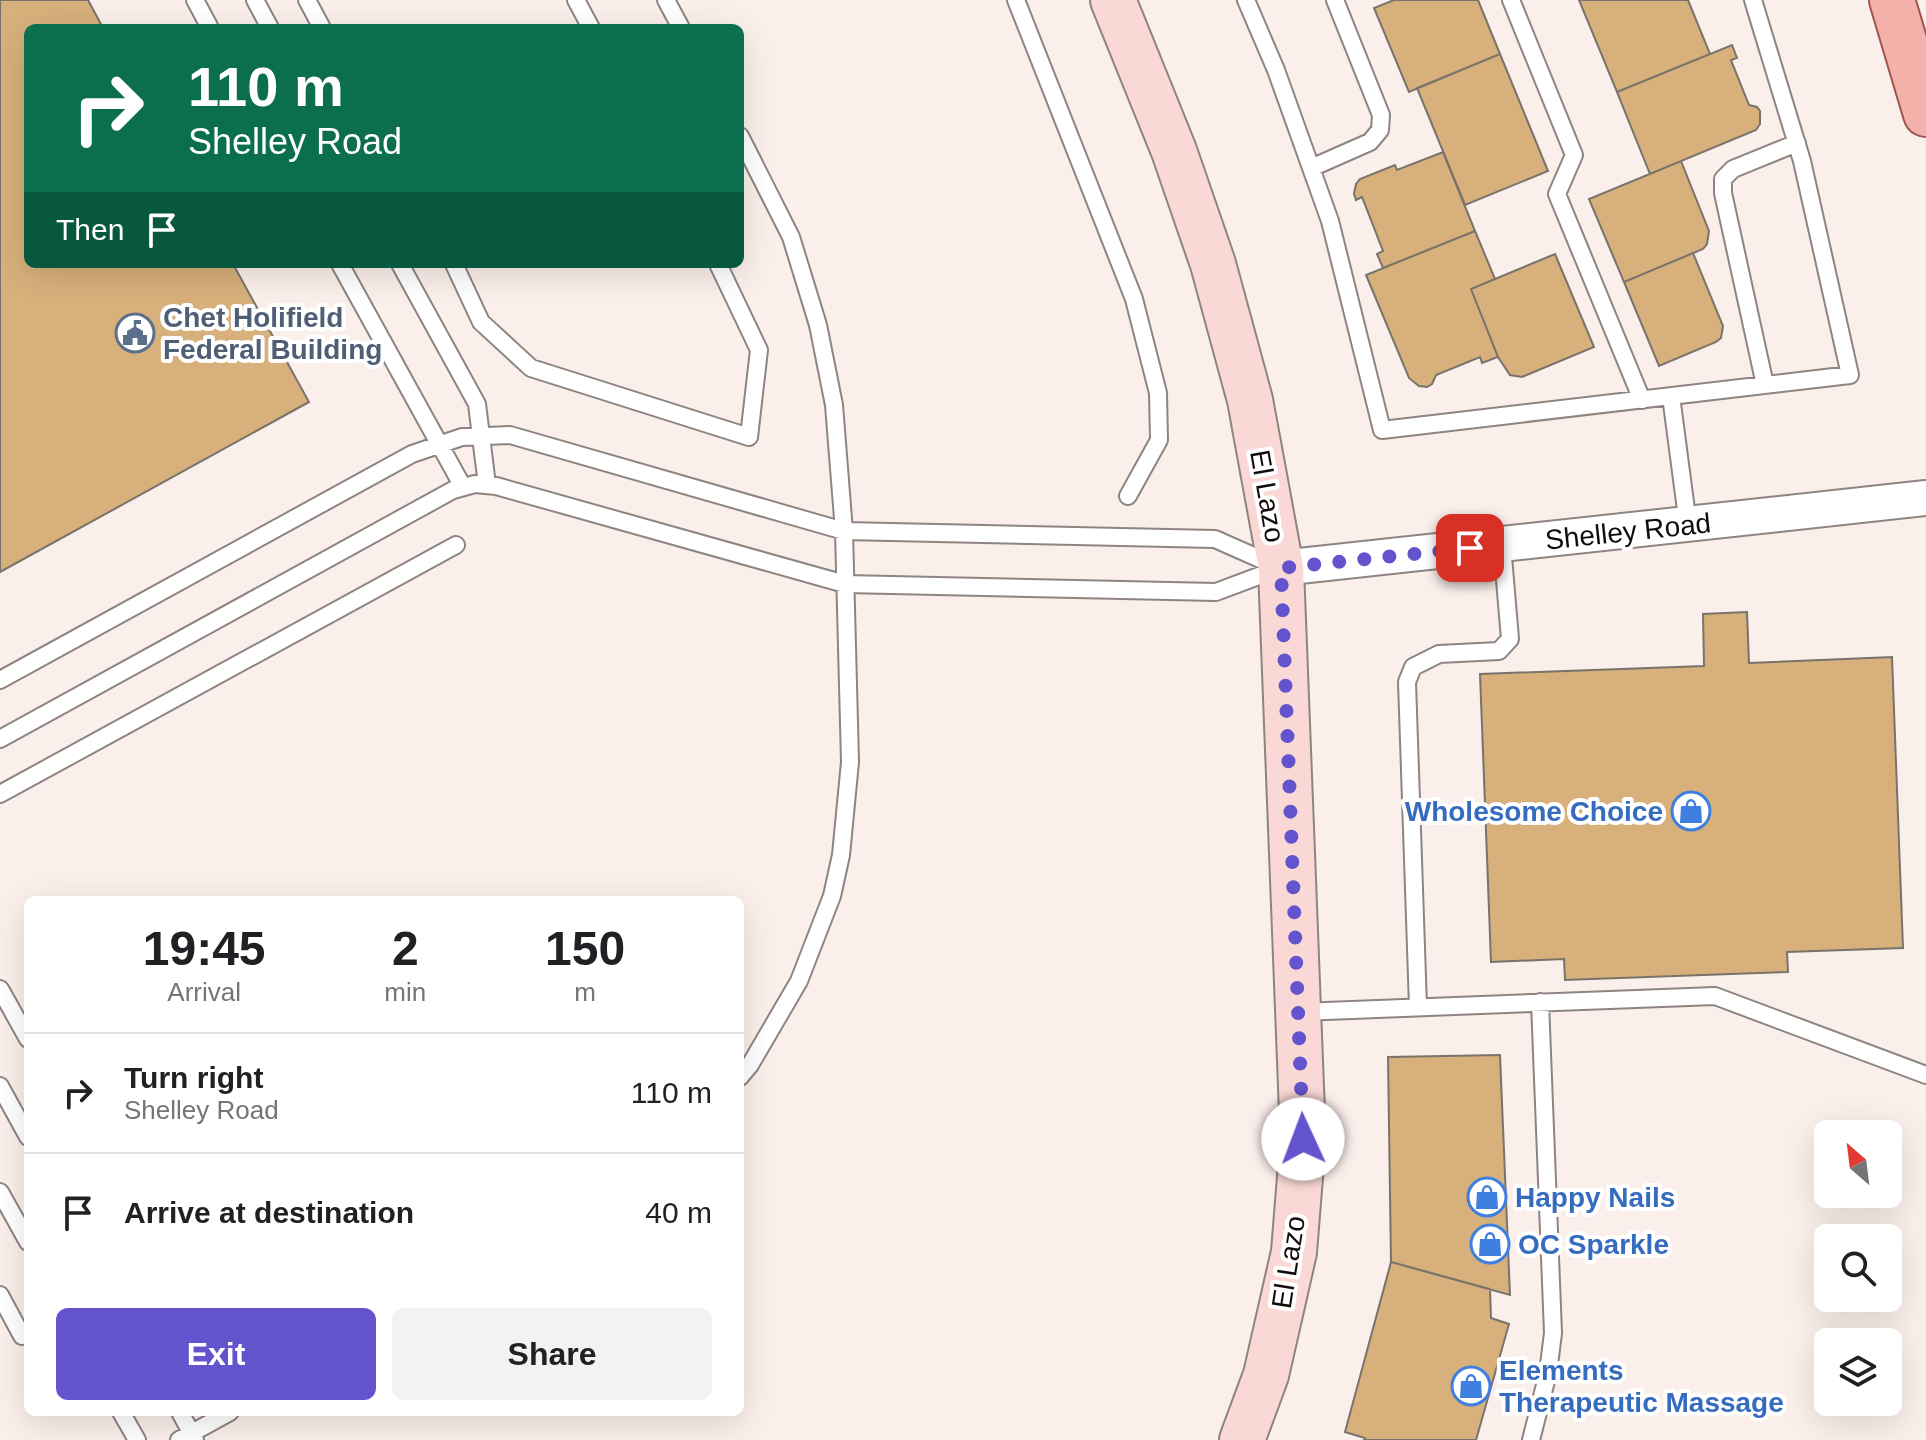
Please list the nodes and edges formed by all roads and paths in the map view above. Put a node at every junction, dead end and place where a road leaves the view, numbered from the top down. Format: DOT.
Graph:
graph roads {
  1 [pos="195,0"];
  2 [pos="255,0"];
  3 [pos="307,0"];
  4 [pos="576,0"];
  5 [pos="666,0"];
  6 [pos="1016,0"];
  7 [pos="1113,0"];
  8 [pos="1246,0"];
  9 [pos="1335,0"];
  10 [pos="1511,0"];
  11 [pos="1753,0"];
  12 [pos="1892,0"];
  13 [pos="208,24"];
  14 [pos="268,24"];
  15 [pos="320,24"];
  16 [pos="589,24"];
  17 [pos="679,24"];
  18 [pos="1926,114"];
  19 [pos="1797,143"];
  20 [pos="744,144"];
  21 [pos="1311,168"];
  22 [pos="342,268"];
  23 [pos="402,268"];
  24 [pos="456,268"];
  25 [pos="720,268"];
  26 [pos="1765,385"];
  27 [pos="1671,396"];
  28 [pos="1642,400"];
  29 [pos="480,437"];
  30 [pos="440,444"];
  31 [pos="487,485"];
  32 [pos="463,487"];
  33 [pos="1128,496"];
  34 [pos="1926,498"];
  35 [pos="1688,525"];
  36 [pos="844,531"];
  37 [pos="456,545"];
  38 [pos="1502,545"];
  39 [pos="1281,568"];
  40 [pos="845,584"];
  41 [pos="0,680"];
  42 [pos="0,739"];
  43 [pos="0,794"];
  44 [pos="0,989"];
  45 [pos="1540,1002"];
  46 [pos="1418,1007"];
  47 [pos="1299,1012"];
  48 [pos="24,1032"];
  49 [pos="744,1072"];
  50 [pos="1926,1075"];
  51 [pos="0,1086"];
  52 [pos="24,1130"];
  53 [pos="0,1192"];
  54 [pos="24,1235"];
  55 [pos="0,1295"];
  56 [pos="22,1336"];
  57 [pos="123,1416"];
  58 [pos="181,1416"];
  59 [pos="224,1416"];
  60 [pos="189,1438"];
  61 [pos="137,1440"];
  62 [pos="1242,1440"];
  63 [pos="1531,1440"];
  1 -- 13 [label="lane"];
  2 -- 14 [label="lane"];
  3 -- 15 [label="lane"];
  4 -- 16 [label="lane"];
  5 -- 17 [label="lane"];
  6 -- 33 [label="lane"];
  7 -- 39 [label="street, El Lazo"];
  8 -- 21 [label="lane"];
  9 -- 21 [label="lane"];
  10 -- 28 [label="lane"];
  11 -- 19 [label="lane"];
  12 -- 18 [label="main road"];
  19 -- 26 [label="lane"];
  19 -- 26 [label="lane"];
  20 -- 36 [label="lane"];
  21 -- 28 [label="lane"];
  22 -- 30 [label="lane"];
  23 -- 29 [label="lane"];
  24 -- 25 [label="lane"];
  26 -- 27 [label="lane"];
  27 -- 28 [label="lane"];
  27 -- 35 [label="lane"];
  29 -- 30 [label="lane"];
  29 -- 31 [label="lane"];
  29 -- 36 [label="lane"];
  30 -- 32 [label="lane"];
  30 -- 41 [label="lane"];
  31 -- 32 [label="lane"];
  31 -- 40 [label="lane"];
  32 -- 42 [label="lane"];
  34 -- 35 [label="street, Shelley Road"];
  35 -- 38 [label="street, Shelley Road"];
  36 -- 39 [label="lane"];
  36 -- 40 [label="lane"];
  37 -- 43 [label="lane"];
  38 -- 39 [label="street, Shelley Road"];
  38 -- 46 [label="lane"];
  39 -- 40 [label="lane"];
  39 -- 47 [label="street, El Lazo"];
  40 -- 49 [label="lane"];
  44 -- 48 [label="lane"];
  45 -- 46 [label="lane"];
  45 -- 50 [label="lane"];
  45 -- 63 [label="lane"];
  46 -- 47 [label="lane"];
  47 -- 62 [label="street, El Lazo"];
  51 -- 52 [label="lane"];
  53 -- 54 [label="lane"];
  55 -- 56 [label="lane"];
  57 -- 61 [label="lane"];
  58 -- 60 [label="lane"];
  59 -- 60 [label="lane"];
}
